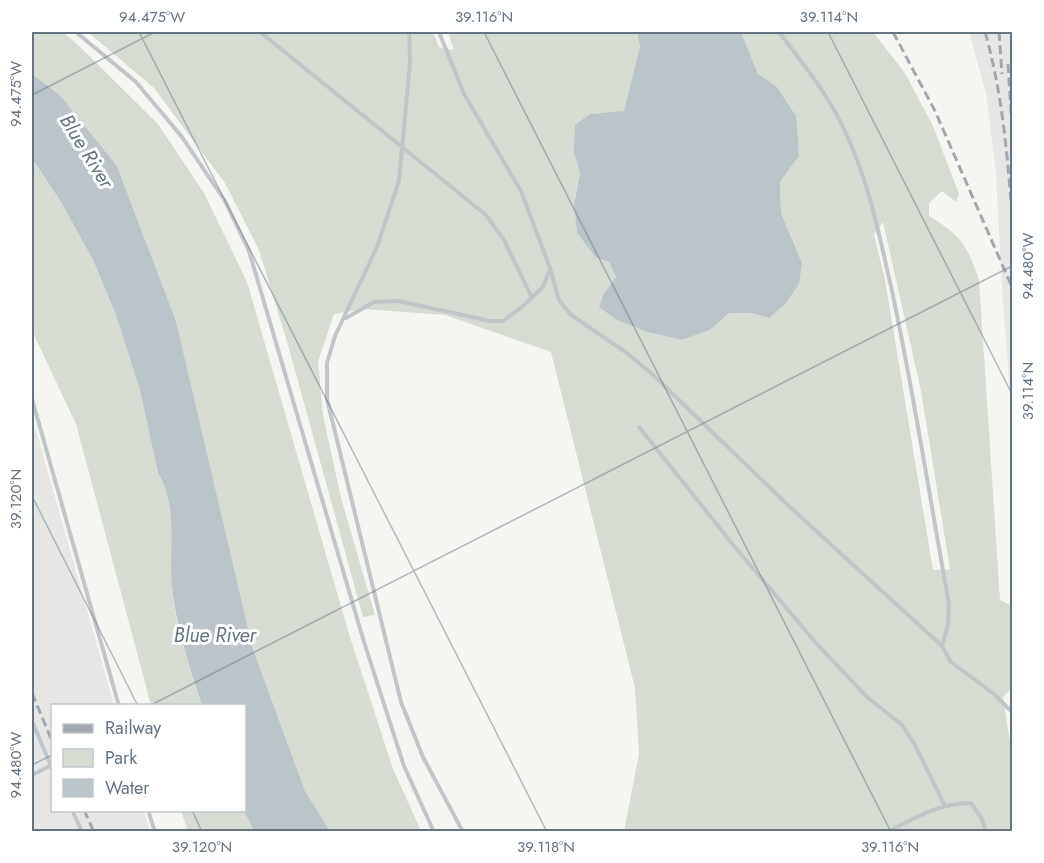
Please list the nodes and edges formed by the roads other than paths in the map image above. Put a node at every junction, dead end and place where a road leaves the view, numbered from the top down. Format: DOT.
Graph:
graph roads {
  1 [pos="76,32"];
  2 [pos="260,32"];
  3 [pos="410,32"];
  4 [pos="439,32"];
  5 [pos="779,32"];
  6 [pos="403,149"];
  7 [pos="550,268"];
  8 [pos="532,298"];
  9 [pos="344,318"];
  10 [pos="32,399"];
  11 [pos="639,427"];
  12 [pos="942,646"];
  13 [pos="118,704"];
  14 [pos="1012,712"];
  15 [pos="32,722"];
  16 [pos="51,764"];
  17 [pos="51,766"];
  18 [pos="32,775"];
  19 [pos="945,806"];
  20 [pos="73,812"];
  21 [pos="149,812"];
  22 [pos="82,831"];
  23 [pos="154,831"];
  24 [pos="434,831"];
  25 [pos="464,831"];
  26 [pos="888,831"];
  27 [pos="986,831"];
  1 -- 24 [label="lane"];
  2 -- 6 [label="lane"];
  3 -- 6 [label="lane"];
  4 -- 7 [label="lane"];
  5 -- 12 [label="lane"];
  6 -- 8 [label="lane"];
  6 -- 9 [label="lane"];
  7 -- 8 [label="lane"];
  7 -- 12 [label="lane"];
  8 -- 9 [label="lane"];
  9 -- 25 [label="lane"];
  10 -- 13 [label="lane"];
  11 -- 19 [label="lane"];
  12 -- 14 [label="lane"];
  15 -- 16 [label="lane"];
  17 -- 18 [label="lane"];
  19 -- 26 [label="lane"];
  19 -- 27 [label="lane"];
  20 -- 22 [label="lane"];
  21 -- 23 [label="lane"];
}
